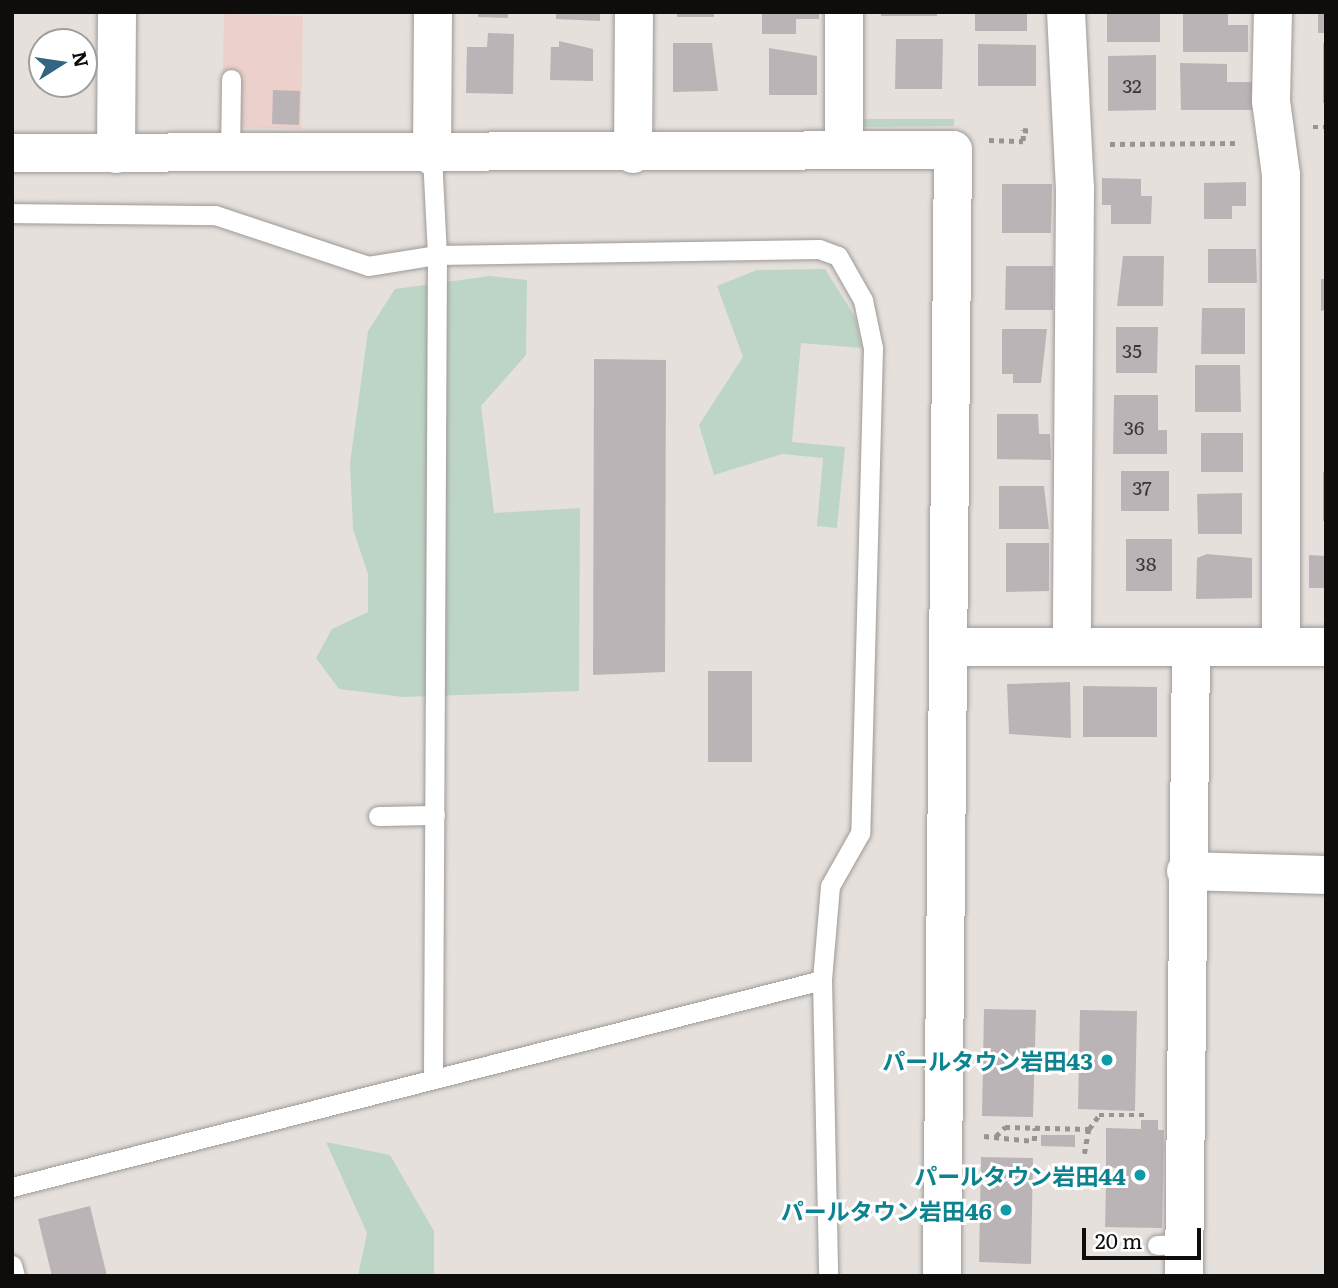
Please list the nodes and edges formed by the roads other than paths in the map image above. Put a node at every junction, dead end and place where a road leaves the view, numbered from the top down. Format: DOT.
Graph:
graph roads {
  1 [pos="117,12"];
  2 [pos="433,12"];
  3 [pos="634,12"];
  4 [pos="844,12"];
  5 [pos="1066,12"];
  6 [pos="1273,12"];
  7 [pos="231,79"];
  8 [pos="844,150"];
  9 [pos="12,153"];
  10 [pos="116,154"];
  11 [pos="633,154"];
  12 [pos="230,155"];
  13 [pos="432,156"];
  14 [pos="12,213"];
  15 [pos="437,255"];
  16 [pos="1281,646"];
  17 [pos="948,647"];
  18 [pos="1072,647"];
  19 [pos="1191,647"];
  20 [pos="1326,647"];
  21 [pos="435,815"];
  22 [pos="378,816"];
  23 [pos="1186,871"];
  24 [pos="1326,874"];
  25 [pos="822,979"];
  26 [pos="433,1077"];
  27 [pos="12,1187"];
  28 [pos="1175,1255"];
  29 [pos="12,1265"];
  30 [pos="15,1276"];
  31 [pos="828,1276"];
  32 [pos="942,1276"];
  1 -- 10 [label="street"];
  2 -- 13 [label="street"];
  3 -- 11 [label="street"];
  4 -- 8 [label="street"];
  5 -- 18 [label="street"];
  6 -- 16 [label="street"];
  7 -- 12 [label="lane"];
  8 -- 11 [label="street"];
  8 -- 17 [label="street"];
  9 -- 10 [label="street"];
  10 -- 12 [label="street"];
  11 -- 13 [label="street"];
  12 -- 13 [label="street"];
  13 -- 15 [label="lane"];
  14 -- 15 [label="lane"];
  15 -- 21 [label="lane"];
  15 -- 25 [label="lane"];
  16 -- 19 [label="street"];
  16 -- 20 [label="street"];
  17 -- 18 [label="street"];
  17 -- 32 [label="street"];
  18 -- 19 [label="street"];
  19 -- 23 [label="street"];
  21 -- 22 [label="lane"];
  21 -- 26 [label="lane"];
  23 -- 24 [label="street"];
  23 -- 28 [label="street"];
  25 -- 26 [label="lane"];
  25 -- 31 [label="lane"];
  26 -- 27 [label="lane"];
  29 -- 30 [label="lane"];
}
